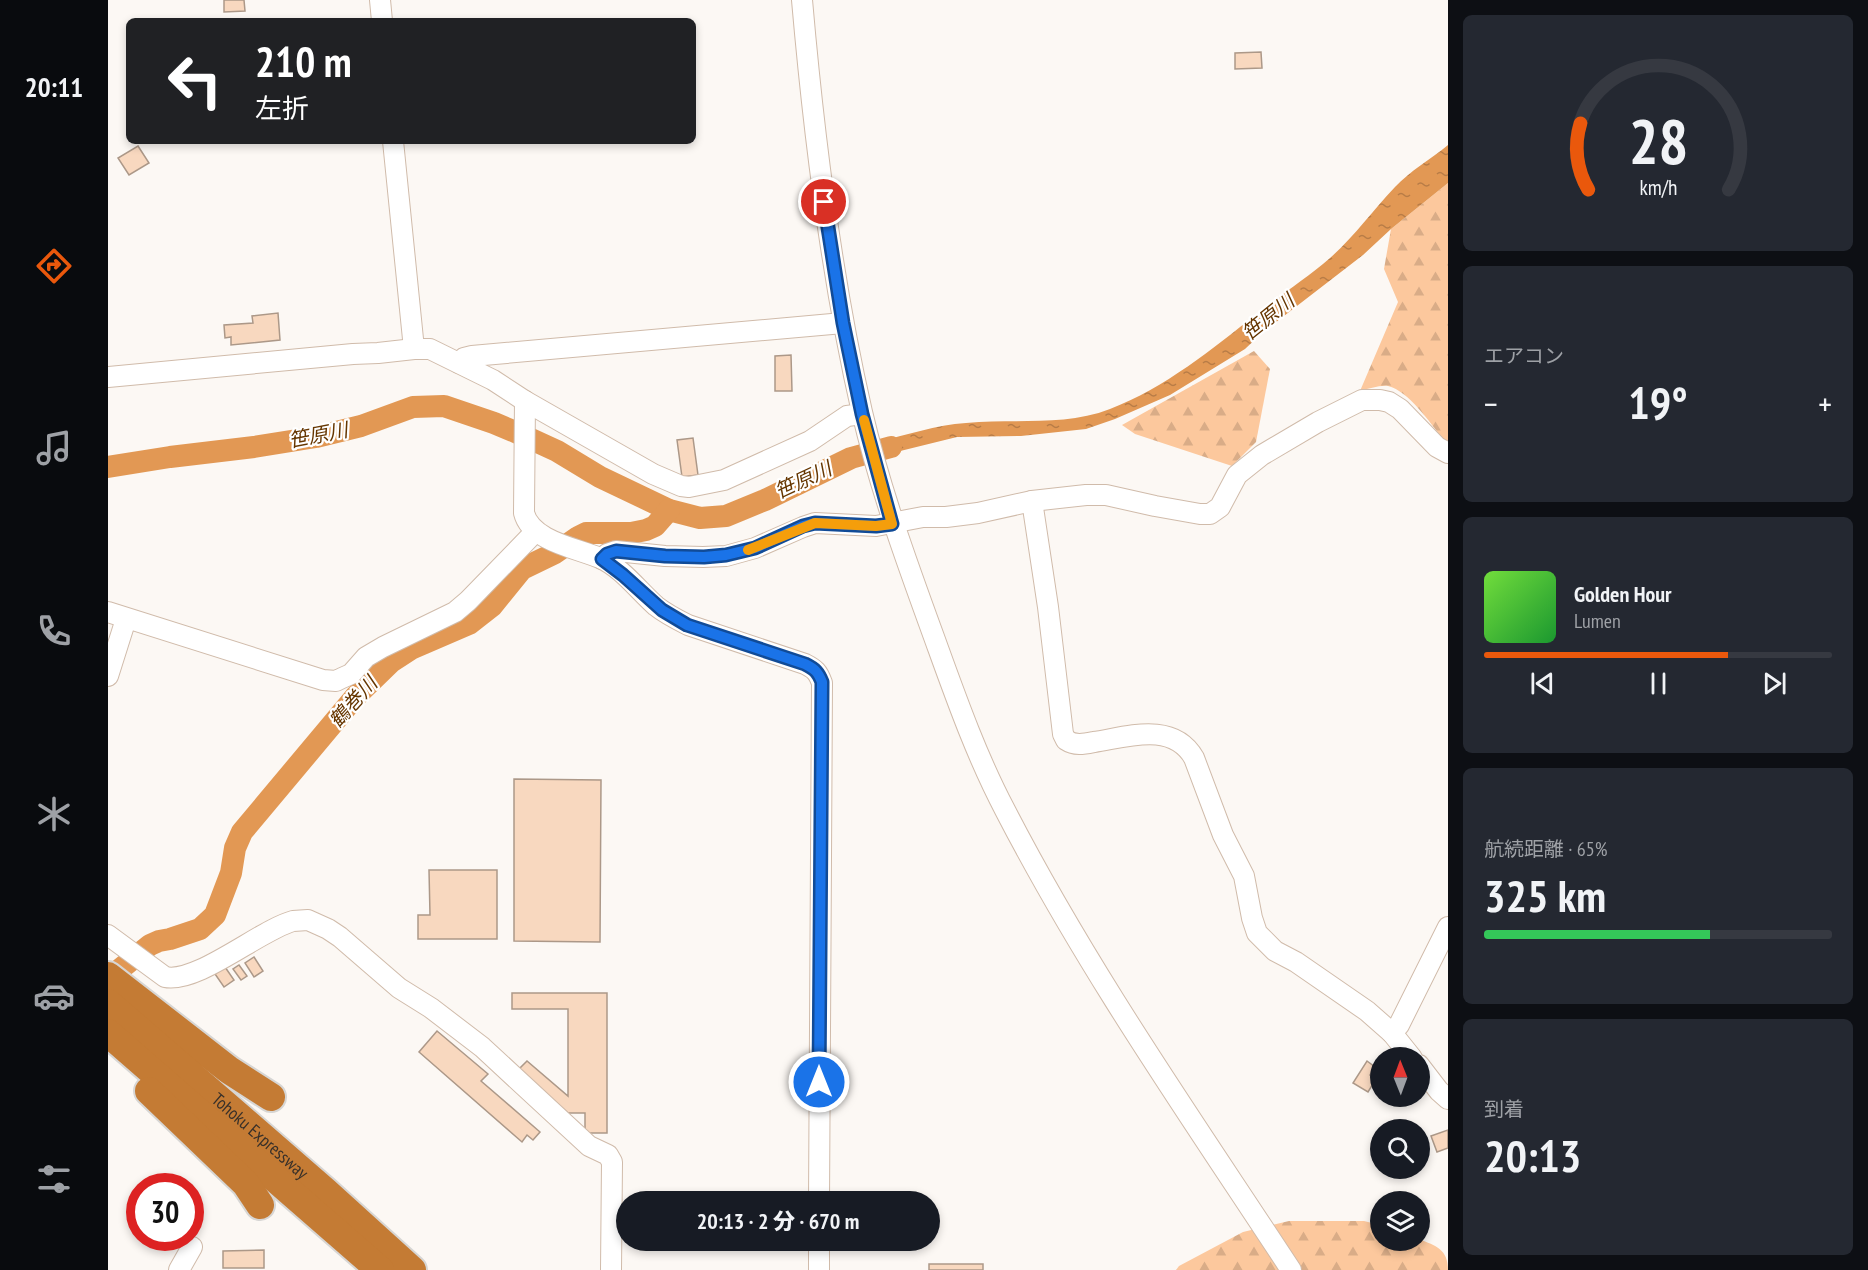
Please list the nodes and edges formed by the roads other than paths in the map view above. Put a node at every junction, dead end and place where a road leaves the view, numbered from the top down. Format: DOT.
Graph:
graph roads {
  1 [pos="380,0"];
  2 [pos="802,0"];
  3 [pos="382,18"];
  4 [pos="393,144"];
  5 [pos="843,323"];
  6 [pos="414,349"];
  7 [pos="459,363"];
  8 [pos="108,377"];
  9 [pos="525,401"];
  10 [pos="862,414"];
  11 [pos="1448,453"];
  12 [pos="1032,501"];
  13 [pos="892,524"];
  14 [pos="537,533"];
  15 [pos="597,558"];
  16 [pos="117,616"];
  17 [pos="108,676"];
  18 [pos="1448,927"];
  19 [pos="108,935"];
  20 [pos="113,989"];
  21 [pos="108,1033"];
  22 [pos="1392,1033"];
  23 [pos="1404,1047"];
  24 [pos="108,1052"];
  25 [pos="1430,1079"];
  26 [pos="271,1097"];
  27 [pos="1448,1099"];
  28 [pos="819,1191"];
  29 [pos="260,1205"];
  30 [pos="190,1251"];
  31 [pos="819,1251"];
  32 [pos="179,1270"];
  33 [pos="380,1270"];
  34 [pos="412,1270"];
  35 [pos="611,1270"];
  36 [pos="819,1270"];
  37 [pos="1291,1270"];
  1 -- 3 [label="street"];
  2 -- 5 [label="street"];
  4 -- 6 [label="street"];
  5 -- 7 [label="street"];
  5 -- 10 [label="street"];
  6 -- 7 [label="street"];
  6 -- 8 [label="street"];
  7 -- 9 [label="street"];
  9 -- 10 [label="street"];
  9 -- 14 [label="street"];
  10 -- 13 [label="street"];
  11 -- 12 [label="street"];
  12 -- 13 [label="street"];
  12 -- 22 [label="street"];
  13 -- 15 [label="street"];
  13 -- 37 [label="street"];
  14 -- 15 [label="street"];
  14 -- 16 [label="street"];
  15 -- 28 [label="street"];
  16 -- 17 [label="street"];
  18 -- 22 [label="street"];
  19 -- 35 [label="street"];
  20 -- 26 [label="highway"];
  20 -- 34 [label="highway, Tohoku Expressway"];
  21 -- 33 [label="highway, Tohoku Expressway"];
  22 -- 23 [label="street"];
  24 -- 29 [label="highway"];
  25 -- 27 [label="street"];
  30 -- 32 [label="street"];
  31 -- 36 [label="street"];
}
